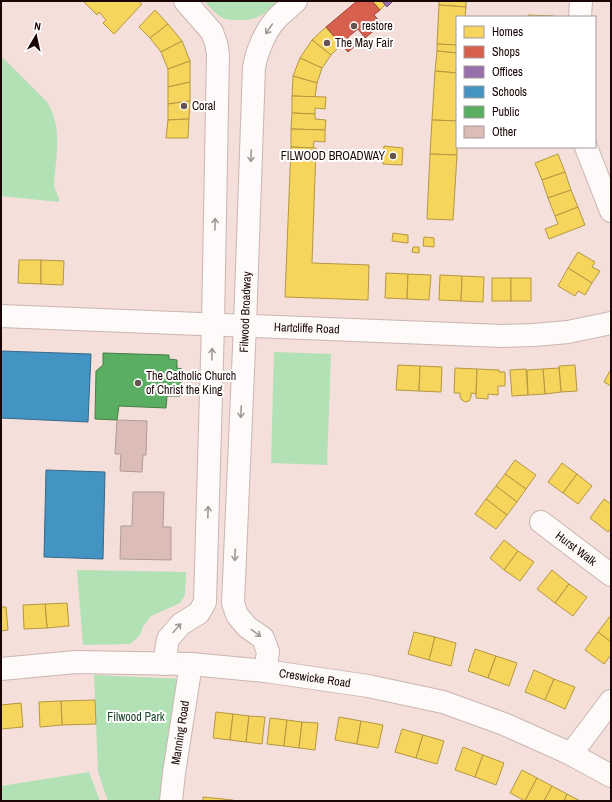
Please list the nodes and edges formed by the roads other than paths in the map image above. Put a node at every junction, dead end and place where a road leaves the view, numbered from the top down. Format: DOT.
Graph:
graph roads {
  1 [pos="185,1"];
  2 [pos="296,1"];
  3 [pos="581,1"];
  4 [pos="580,16"];
  5 [pos="586,148"];
  6 [pos="611,211"];
  7 [pos="1,316"];
  8 [pos="611,323"];
  9 [pos="213,324"];
  10 [pos="245,325"];
  11 [pos="541,522"];
  12 [pos="611,575"];
  13 [pos="164,664"];
  14 [pos="192,664"];
  15 [pos="1,669"];
  16 [pos="265,671"];
  17 [pos="611,701"];
  18 [pos="571,754"];
  19 [pos="611,776"];
  20 [pos="171,801"];
  9 -- 1 [label="street, one-way"];
  2 -- 10 [label="street, Filwood Broadway, one-way"];
  3 -- 4 [label="street"];
  5 -- 6 [label="street"];
  7 -- 9 [label="street, Hartcliffe Road"];
  8 -- 10 [label="street, Hartcliffe Road"];
  9 -- 10 [label="street, Hartcliffe Road"];
  13 -- 9 [label="street, one-way"];
  10 -- 16 [label="street, Filwood Broadway, one-way"];
  11 -- 12 [label="street, Hurst Walk"];
  13 -- 14 [label="street, Creswicke Road"];
  13 -- 15 [label="street, Creswicke Road"];
  14 -- 16 [label="street, Creswicke Road"];
  14 -- 20 [label="street, Manning Road"];
  16 -- 18 [label="street, Creswicke Road"];
  17 -- 18 [label="street"];
  18 -- 19 [label="street, Creswicke Road"];
}
